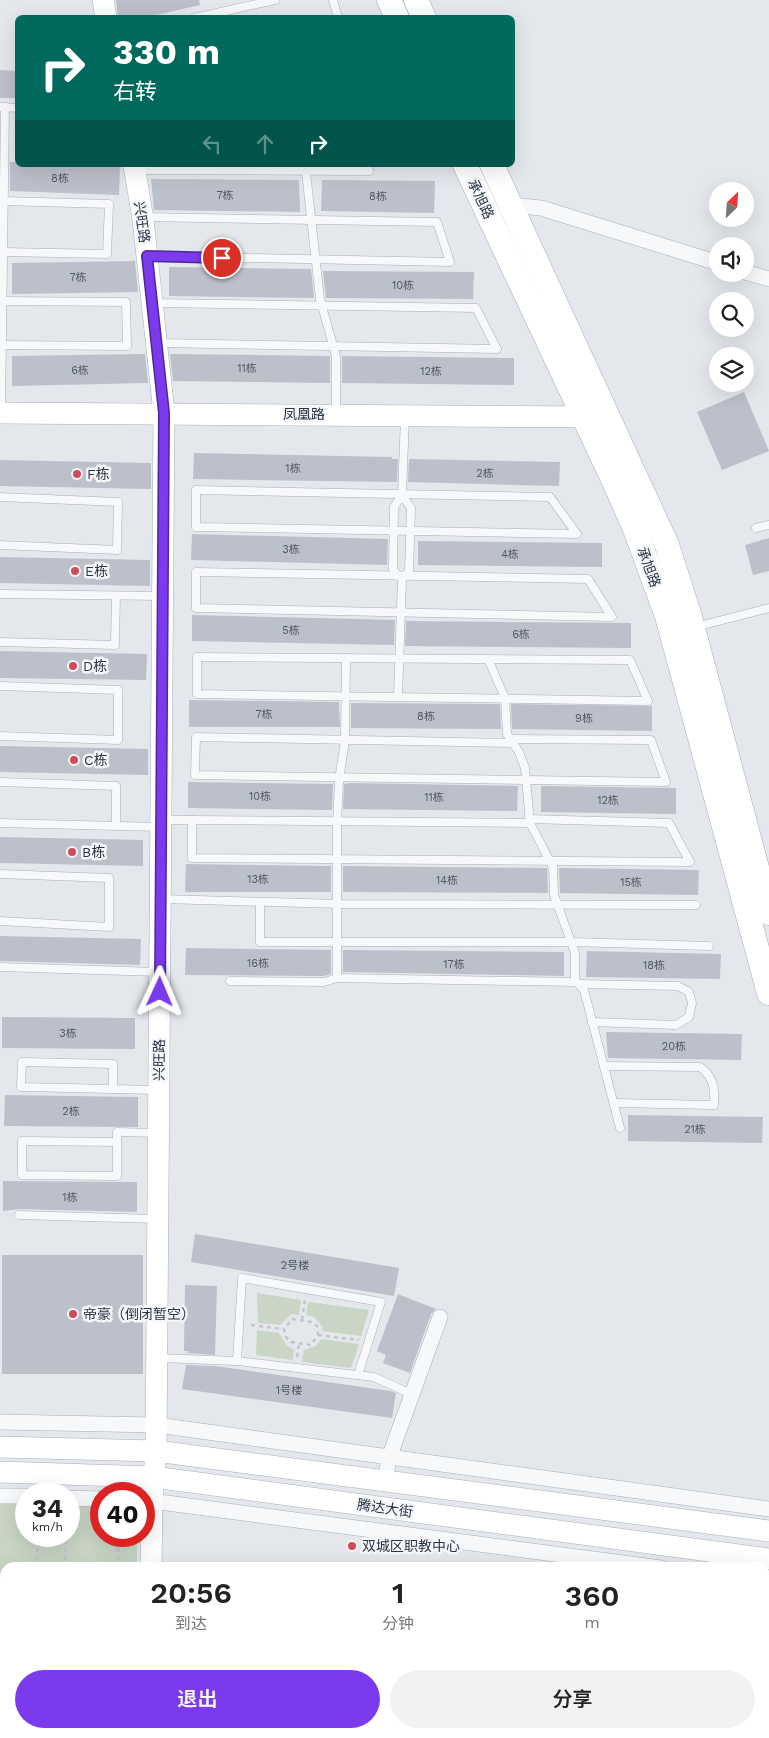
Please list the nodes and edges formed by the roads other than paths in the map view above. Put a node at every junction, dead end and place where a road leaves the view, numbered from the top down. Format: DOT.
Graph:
graph roads {
  1 [pos="103,0"];
  2 [pos="275,0"];
  3 [pos="333,0"];
  4 [pos="389,0"];
  5 [pos="416,0"];
  6 [pos="231,14"];
  7 [pos="106,15"];
  8 [pos="337,15"];
  9 [pos="396,15"];
  10 [pos="423,15"];
  11 [pos="2,107"];
  12 [pos="15,108"];
  13 [pos="2,153"];
  14 [pos="134,167"];
  15 [pos="367,167"];
  16 [pos="467,167"];
  17 [pos="493,167"];
  18 [pos="306,172"];
  19 [pos="511,205"];
  20 [pos="2,206"];
  21 [pos="142,217"];
  22 [pos="310,220"];
  23 [pos="3,252"];
  24 [pos="147,256"];
  25 [pos="315,259"];
  26 [pos="709,260"];
  27 [pos="754,275"];
  28 [pos="769,279"];
  29 [pos="1,301"];
  30 [pos="152,303"];
  31 [pos="322,305"];
  32 [pos="157,343"];
  33 [pos="1,345"];
  34 [pos="333,345"];
  35 [pos="0,413"];
  36 [pos="164,413"];
  37 [pos="336,414"];
  38 [pos="405,415"];
  39 [pos="582,417"];
  40 [pos="608,417"];
  41 [pos="402,494"];
  42 [pos="0,497"];
  43 [pos="769,525"];
  44 [pos="756,528"];
  45 [pos="393,532"];
  46 [pos="410,532"];
  47 [pos="0,545"];
  48 [pos="401,576"];
  49 [pos="0,594"];
  50 [pos="116,596"];
  51 [pos="163,596"];
  52 [pos="769,608"];
  53 [pos="401,612"];
  54 [pos="693,627"];
  55 [pos="0,642"];
  56 [pos="346,658"];
  57 [pos="400,658"];
  58 [pos="488,659"];
  59 [pos="0,686"];
  60 [pos="347,696"];
  61 [pos="398,697"];
  62 [pos="505,698"];
  63 [pos="0,736"];
  64 [pos="345,740"];
  65 [pos="512,740"];
  66 [pos="339,777"];
  67 [pos="526,779"];
  68 [pos="0,782"];
  69 [pos="192,820"];
  70 [pos="338,822"];
  71 [pos="530,822"];
  72 [pos="0,823"];
  73 [pos="161,823"];
  74 [pos="116,826"];
  75 [pos="338,858"];
  76 [pos="550,860"];
  77 [pos="0,874"];
  78 [pos="161,899"];
  79 [pos="767,900"];
  80 [pos="260,902"];
  81 [pos="338,904"];
  82 [pos="557,904"];
  83 [pos="696,905"];
  84 [pos="0,921"];
  85 [pos="571,942"];
  86 [pos="337,943"];
  87 [pos="709,946"];
  88 [pos="0,967"];
  89 [pos="160,972"];
  90 [pos="337,978"];
  91 [pos="230,981"];
  92 [pos="578,983"];
  93 [pos="769,993"];
  94 [pos="592,1022"];
  95 [pos="604,1066"];
  96 [pos="113,1089"];
  97 [pos="159,1090"];
  98 [pos="614,1103"];
  99 [pos="620,1128"];
  100 [pos="159,1133"];
  101 [pos="117,1142"];
  102 [pos="19,1215"];
  103 [pos="158,1219"];
  104 [pos="440,1317"];
  105 [pos="157,1358"];
  106 [pos="237,1361"];
  107 [pos="358,1375"];
  108 [pos="411,1394"];
  109 [pos="0,1422"];
  110 [pos="157,1425"];
  111 [pos="0,1447"];
  112 [pos="156,1451"];
  113 [pos="389,1458"];
  114 [pos="0,1472"];
  115 [pos="153,1477"];
  116 [pos="385,1481"];
  117 [pos="152,1482"];
  118 [pos="0,1496"];
  119 [pos="15,1496"];
  120 [pos="155,1501"];
  121 [pos="769,1510"];
  122 [pos="769,1532"];
  123 [pos="150,1547"];
  124 [pos="769,1559"];
  125 [pos="151,1562"];
  126 [pos="617,1562"];
  1 -- 7 [label="street"];
  2 -- 6 [label="lane"];
  3 -- 8 [label="lane"];
  4 -- 9 [label="main road"];
  5 -- 10 [label="main road"];
  11 -- 12 [label="lane"];
  11 -- 13 [label="lane"];
  13 -- 20 [label="lane"];
  14 -- 18 [label="lane"];
  14 -- 21 [label="street, 兴旺路"];
  15 -- 18 [label="lane"];
  16 -- 39 [label="main road, 承旭路"];
  17 -- 19 [label="main road, 承旭路"];
  18 -- 22 [label="lane"];
  19 -- 26 [label="street"];
  19 -- 40 [label="main road, 承旭路"];
  20 -- 23 [label="lane"];
  20 -- 23 [label="lane"];
  21 -- 22 [label="lane"];
  21 -- 24 [label="street, 兴旺路"];
  22 -- 25 [label="lane"];
  22 -- 25 [label="lane"];
  23 -- 29 [label="lane"];
  24 -- 25 [label="lane"];
  24 -- 30 [label="street, 兴旺路"];
  25 -- 31 [label="lane"];
  27 -- 28 [label="street"];
  29 -- 33 [label="lane"];
  29 -- 33 [label="lane"];
  30 -- 31 [label="lane"];
  30 -- 32 [label="street, 兴旺路"];
  31 -- 34 [label="lane"];
  31 -- 34 [label="lane"];
  32 -- 34 [label="lane"];
  32 -- 36 [label="street, 兴旺路"];
  33 -- 35 [label="lane"];
  34 -- 37 [label="lane"];
  35 -- 36 [label="street, 凤凰路"];
  36 -- 37 [label="street, 凤凰路"];
  36 -- 51 [label="street, 兴旺路"];
  37 -- 38 [label="street, 凤凰路"];
  38 -- 39 [label="street, 凤凰路"];
  38 -- 41 [label="lane"];
  39 -- 40 [label="street, 凤凰路"];
  39 -- 93 [label="main road, 承旭路"];
  40 -- 54 [label="main road, 承旭路"];
  41 -- 45 [label="lane"];
  41 -- 45 [label="lane"];
  41 -- 46 [label="lane"];
  41 -- 46 [label="lane"];
  42 -- 47 [label="lane"];
  43 -- 44 [label="lane"];
  45 -- 46 [label="lane"];
  45 -- 48 [label="lane"];
  46 -- 48 [label="lane"];
  48 -- 53 [label="lane"];
  48 -- 53 [label="lane"];
  48 -- 53 [label="lane"];
  49 -- 50 [label="lane"];
  50 -- 51 [label="lane"];
  50 -- 55 [label="lane"];
  51 -- 73 [label="street, 兴旺路"];
  52 -- 54 [label="lane"];
  53 -- 57 [label="lane"];
  54 -- 79 [label="main road, 承旭路"];
  56 -- 57 [label="lane"];
  56 -- 60 [label="lane"];
  56 -- 60 [label="lane"];
  57 -- 58 [label="lane"];
  57 -- 61 [label="lane"];
  58 -- 62 [label="lane"];
  58 -- 62 [label="lane"];
  59 -- 63 [label="lane"];
  60 -- 61 [label="lane"];
  60 -- 64 [label="lane"];
  61 -- 62 [label="lane"];
  62 -- 65 [label="lane"];
  64 -- 65 [label="lane"];
  64 -- 66 [label="lane"];
  64 -- 66 [label="lane"];
  65 -- 67 [label="lane"];
  65 -- 67 [label="lane"];
  66 -- 67 [label="lane"];
  66 -- 70 [label="lane"];
  67 -- 71 [label="lane"];
  68 -- 74 [label="lane"];
  69 -- 70 [label="lane"];
  69 -- 73 [label="lane"];
  69 -- 75 [label="lane"];
  70 -- 71 [label="lane"];
  70 -- 75 [label="lane"];
  71 -- 76 [label="lane"];
  71 -- 76 [label="lane"];
  72 -- 74 [label="lane"];
  73 -- 74 [label="lane"];
  73 -- 78 [label="street, 兴旺路"];
  75 -- 76 [label="lane"];
  75 -- 81 [label="lane"];
  76 -- 82 [label="lane"];
  77 -- 84 [label="lane"];
  78 -- 80 [label="lane"];
  78 -- 89 [label="street, 兴旺路"];
  80 -- 81 [label="lane"];
  80 -- 86 [label="lane"];
  81 -- 82 [label="lane"];
  81 -- 86 [label="lane"];
  82 -- 83 [label="lane"];
  82 -- 85 [label="lane"];
  85 -- 86 [label="lane"];
  85 -- 87 [label="lane"];
  85 -- 92 [label="lane"];
  86 -- 90 [label="lane"];
  88 -- 89 [label="lane"];
  89 -- 97 [label="street, 兴旺路"];
  90 -- 91 [label="lane"];
  90 -- 92 [label="lane"];
  92 -- 94 [label="lane"];
  92 -- 94 [label="lane"];
  94 -- 95 [label="lane"];
  95 -- 98 [label="lane"];
  95 -- 98 [label="lane"];
  96 -- 96 [label="lane"];
  96 -- 97 [label="lane"];
  97 -- 100 [label="street, 兴旺路"];
  98 -- 99 [label="lane"];
  100 -- 101 [label="lane"];
  100 -- 103 [label="street, 兴旺路"];
  101 -- 101 [label="lane"];
  102 -- 103 [label="lane"];
  103 -- 105 [label="street, 兴旺路"];
  104 -- 108 [label="street"];
  105 -- 106 [label="lane"];
  105 -- 110 [label="street, 兴旺路"];
  106 -- 107 [label="lane"];
  106 -- 107 [label="lane"];
  107 -- 108 [label="lane"];
  108 -- 113 [label="street"];
  109 -- 110 [label="street"];
  110 -- 112 [label="street, 兴旺路"];
  110 -- 113 [label="street"];
  111 -- 112 [label="street, 腾达大街"];
  112 -- 115 [label="street, 兴旺路"];
  112 -- 116 [label="street, 腾达大街"];
  113 -- 116 [label="street"];
  113 -- 121 [label="street"];
  114 -- 115 [label="street, 腾达大街"];
  115 -- 117 [label="street, 兴旺路"];
  115 -- 124 [label="street, 腾达大街"];
  116 -- 122 [label="street, 腾达大街"];
  118 -- 119 [label="street"];
  120 -- 126 [label="street"];
  123 -- 125 [label="street, 兴旺路"];
}
